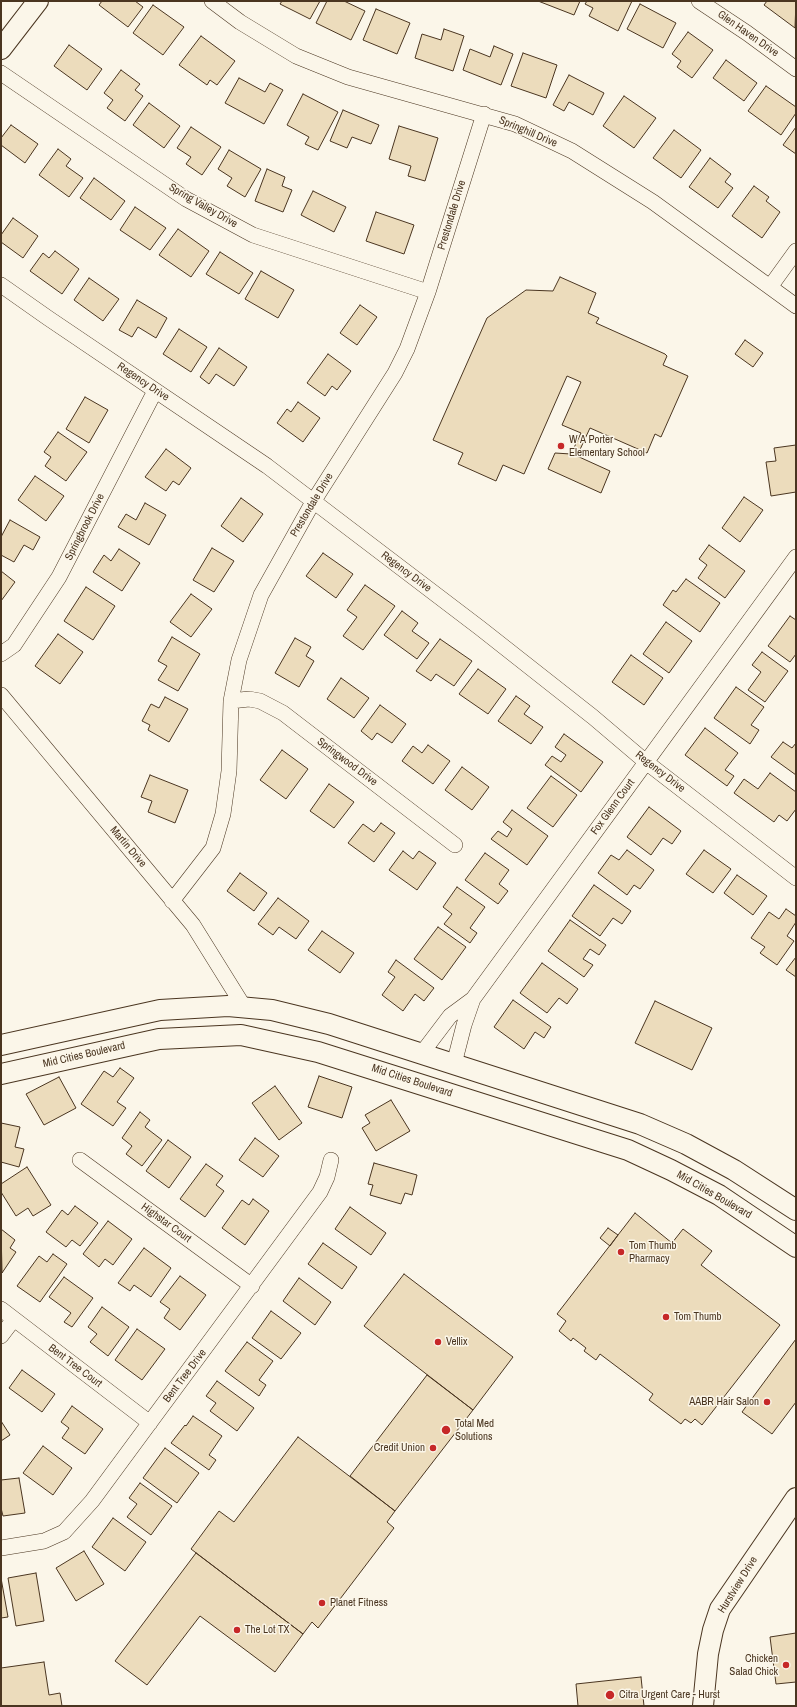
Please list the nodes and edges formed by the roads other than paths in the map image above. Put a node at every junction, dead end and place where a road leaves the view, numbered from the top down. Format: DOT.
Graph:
graph roads {
  1 [pos="38,1"];
  2 [pos="212,1"];
  3 [pos="699,1"];
  4 [pos="1,49"];
  5 [pos="796,69"];
  6 [pos="1,73"];
  7 [pos="484,114"];
  8 [pos="796,251"];
  9 [pos="1,285"];
  10 [pos="770,287"];
  11 [pos="428,292"];
  12 [pos="796,306"];
  13 [pos="155,390"];
  14 [pos="313,502"];
  15 [pos="796,557"];
  16 [pos="1,654"];
  17 [pos="1,695"];
  18 [pos="231,701"];
  19 [pos="646,762"];
  20 [pos="455,845"];
  21 [pos="794,873"];
  22 [pos="172,901"];
  23 [pos="473,999"];
  24 [pos="244,1007"];
  25 [pos="143,1042"];
  26 [pos="1,1045"];
  27 [pos="422,1053"];
  28 [pos="454,1064"];
  29 [pos="1,1074"];
  30 [pos="686,1144"];
  31 [pos="80,1160"];
  32 [pos="331,1160"];
  33 [pos="671,1170"];
  34 [pos="796,1210"];
  35 [pos="796,1247"];
  36 [pos="252,1286"];
  37 [pos="1,1309"];
  38 [pos="14,1319"];
  39 [pos="1,1336"];
  40 [pos="150,1423"];
  41 [pos="796,1498"];
  42 [pos="1,1548"];
  43 [pos="703,1706"];
  1 -- 4 [label="main road"];
  2 -- 7 [label="street, Springhill Drive"];
  3 -- 5 [label="street, Glen Haven Drive"];
  6 -- 11 [label="street, Spring Valley Drive"];
  7 -- 10 [label="street, Springhill Drive"];
  7 -- 11 [label="street, Prestondale Drive"];
  8 -- 10 [label="street"];
  9 -- 13 [label="street, Regency Drive"];
  10 -- 12 [label="street, Springhill Drive"];
  11 -- 14 [label="street, Prestondale Drive"];
  13 -- 14 [label="street, Regency Drive"];
  13 -- 16 [label="street, Springbrook Drive"];
  14 -- 18 [label="street, Prestondale Drive"];
  14 -- 19 [label="street, Regency Drive"];
  15 -- 19 [label="street, Fox Glenn Court"];
  17 -- 22 [label="street, Martin Drive"];
  18 -- 20 [label="street, Springwood Drive"];
  18 -- 22 [label="street, Prestondale Drive"];
  19 -- 21 [label="street, Regency Drive"];
  19 -- 23 [label="street, Fox Glenn Court"];
  22 -- 24 [label="street, Martin Drive"];
  23 -- 27 [label="street, Fox Glenn Court"];
  23 -- 28 [label="street, Fox Glenn Court"];
  24 -- 25 [label="main road"];
  24 -- 26 [label="main road"];
  24 -- 27 [label="main road"];
  25 -- 29 [label="main road, Mid Cities Boulevard"];
  25 -- 33 [label="main road, Mid Cities Boulevard"];
  27 -- 28 [label="main road"];
  28 -- 30 [label="main road"];
  30 -- 33 [label="main road"];
  30 -- 34 [label="main road"];
  31 -- 36 [label="street, Highstar Court"];
  32 -- 36 [label="street, Bent Tree Drive"];
  33 -- 35 [label="main road, Mid Cities Boulevard"];
  36 -- 40 [label="street, Bent Tree Drive"];
  37 -- 38 [label="street, Bent Tree Court"];
  38 -- 39 [label="street"];
  38 -- 40 [label="street, Bent Tree Court"];
  40 -- 42 [label="street, Bent Tree Drive"];
  41 -- 43 [label="main road, Hurstview Drive"];
}
